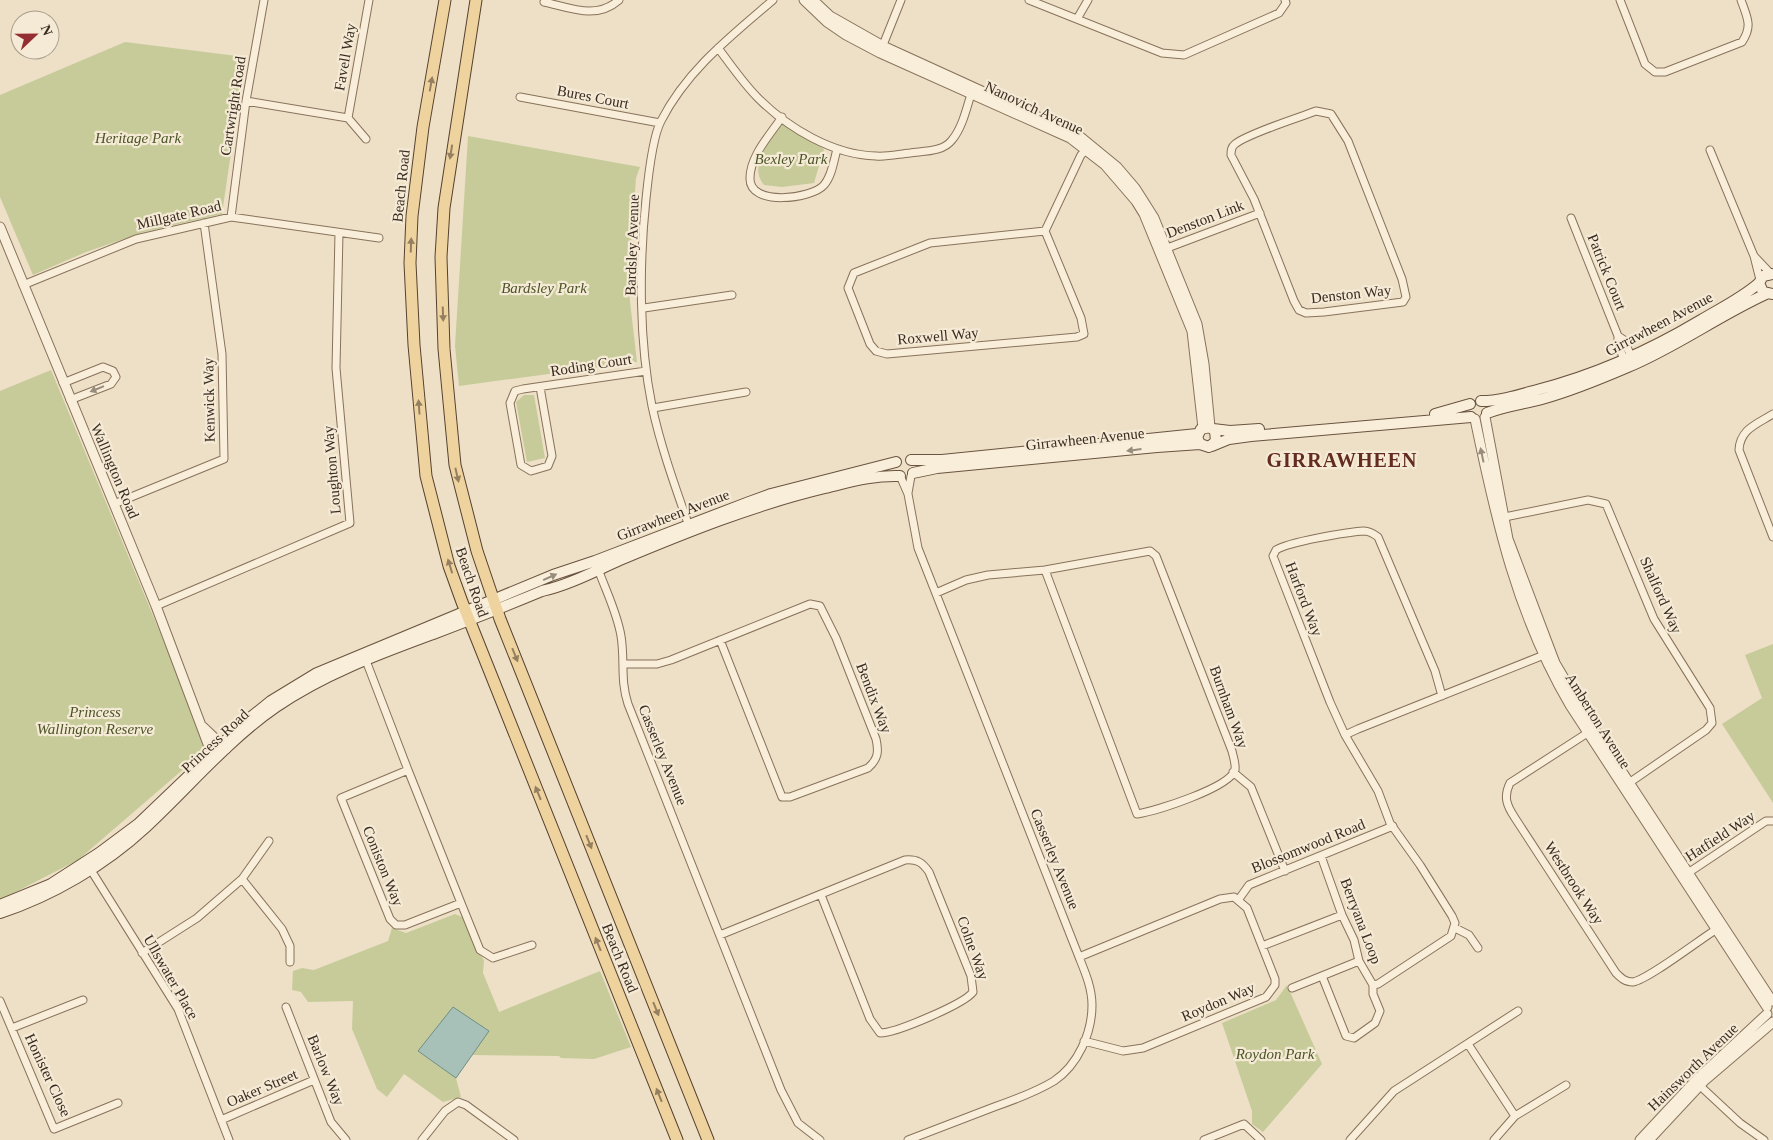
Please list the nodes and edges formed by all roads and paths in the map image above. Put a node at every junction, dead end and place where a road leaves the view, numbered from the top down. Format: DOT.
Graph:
graph roads {
  1 [pos="264,0"];
  2 [pos="369,0"];
  3 [pos="445,0"];
  4 [pos="476,0"];
  5 [pos="545,0"];
  6 [pos="619,0"];
  7 [pos="773,0"];
  8 [pos="804,0"];
  9 [pos="813,0"];
  10 [pos="901,0"];
  11 [pos="1029,0"];
  12 [pos="1088,0"];
  13 [pos="1285,0"];
  14 [pos="1620,0"];
  15 [pos="1741,0"];
  16 [pos="1077,19"];
  17 [pos="718,48"];
  18 [pos="881,49"];
  19 [pos="972,91"];
  20 [pos="520,97"];
  21 [pos="246,101"];
  22 [pos="782,117"];
  23 [pos="348,118"];
  24 [pos="660,123"];
  25 [pos="366,139"];
  26 [pos="1089,146"];
  27 [pos="837,149"];
  28 [pos="1710,150"];
  29 [pos="1260,213"];
  30 [pos="231,217"];
  31 [pos="1572,218"];
  32 [pos="204,223"];
  33 [pos="0,227"];
  34 [pos="1045,231"];
  35 [pos="339,233"];
  36 [pos="379,238"];
  37 [pos="1164,250"];
  38 [pos="1754,256"];
  39 [pos="1772,274"];
  40 [pos="1759,282"];
  41 [pos="23,285"];
  42 [pos="1770,295"];
  43 [pos="732,296"];
  44 [pos="644,308"];
  45 [pos="1629,363"];
  46 [pos="646,371"];
  47 [pos="63,383"];
  48 [pos="540,387"];
  49 [pos="746,392"];
  50 [pos="70,400"];
  51 [pos="1481,401"];
  52 [pos="1470,404"];
  53 [pos="652,408"];
  54 [pos="1773,414"];
  55 [pos="1479,417"];
  56 [pos="1205,432"];
  57 [pos="1212,446"];
  58 [pos="911,460"];
  59 [pos="896,462"];
  60 [pos="906,476"];
  61 [pos="114,504"];
  62 [pos="1500,518"];
  63 [pos="689,528"];
  64 [pos="1773,537"];
  65 [pos="597,566"];
  66 [pos="1045,570"];
  67 [pos="936,593"];
  68 [pos="495,605"];
  69 [pos="156,606"];
  70 [pos="468,616"];
  71 [pos="720,640"];
  72 [pos="1547,654"];
  73 [pos="364,656"];
  74 [pos="623,664"];
  75 [pos="1442,696"];
  76 [pos="1591,731"];
  77 [pos="1345,734"];
  78 [pos="220,750"];
  79 [pos="408,770"];
  80 [pos="1233,772"];
  81 [pos="1626,784"];
  82 [pos="1773,821"];
  83 [pos="1393,826"];
  84 [pos="269,841"];
  85 [pos="1321,856"];
  86 [pos="88,866"];
  87 [pos="1285,871"];
  88 [pos="1685,875"];
  89 [pos="242,879"];
  90 [pos="821,895"];
  91 [pos="1239,899"];
  92 [pos="461,903"];
  93 [pos="0,905"];
  94 [pos="0,913"];
  95 [pos="1342,915"];
  96 [pos="1719,927"];
  97 [pos="1454,928"];
  98 [pos="720,935"];
  99 [pos="532,945"];
  100 [pos="1262,946"];
  101 [pos="1478,948"];
  102 [pos="142,953"];
  103 [pos="1080,957"];
  104 [pos="1358,961"];
  105 [pos="290,962"];
  106 [pos="1322,976"];
  107 [pos="1373,984"];
  108 [pos="1292,988"];
  109 [pos="83,1000"];
  110 [pos="0,1001"];
  111 [pos="286,1007"];
  112 [pos="1518,1011"];
  113 [pos="1771,1011"];
  114 [pos="12,1028"];
  115 [pos="1084,1041"];
  116 [pos="1468,1044"];
  117 [pos="314,1080"];
  118 [pos="1697,1083"];
  119 [pos="1566,1085"];
  120 [pos="118,1103"];
  121 [pos="1515,1116"];
  122 [pos="221,1120"];
  123 [pos="230,1140"];
  124 [pos="346,1140"];
  125 [pos="422,1140"];
  126 [pos="514,1140"];
  127 [pos="677,1140"];
  128 [pos="708,1140"];
  129 [pos="820,1140"];
  130 [pos="908,1140"];
  131 [pos="1204,1140"];
  132 [pos="1261,1140"];
  133 [pos="1350,1140"];
  134 [pos="1494,1140"];
  135 [pos="1640,1140"];
  136 [pos="1649,1140"];
  137 [pos="1764,1140"];
  1 -- 21 [label="street, Cartwright Road"];
  2 -- 23 [label="street, Favell Way"];
  70 -- 3 [label="main road, Beach Road, one-way"];
  4 -- 68 [label="main road, Beach Road, one-way"];
  5 -- 6 [label="street"];
  7 -- 17 [label="street, Bardsley Avenue"];
  8 -- 18 [label="street, Nanovich Avenue"];
  9 -- 18 [label="street, Nanovich Avenue"];
  10 -- 18 [label="street"];
  11 -- 16 [label="street"];
  12 -- 16 [label="street"];
  13 -- 16 [label="street"];
  14 -- 15 [label="street"];
  17 -- 22 [label="street"];
  17 -- 24 [label="street, Bardsley Avenue"];
  18 -- 19 [label="street, Nanovich Avenue"];
  19 -- 26 [label="street, Nanovich Avenue"];
  19 -- 27 [label="street"];
  20 -- 24 [label="street, Bures Court"];
  21 -- 23 [label="street"];
  21 -- 30 [label="street, Cartwright Road"];
  22 -- 27 [label="street"];
  22 -- 27 [label="street"];
  23 -- 25 [label="street"];
  24 -- 44 [label="street, Bardsley Avenue"];
  26 -- 34 [label="street"];
  26 -- 37 [label="street, Nanovich Avenue"];
  28 -- 38 [label="street"];
  29 -- 29 [label="street, Denston Way"];
  29 -- 37 [label="street, Denston Link"];
  30 -- 32 [label="street, Millgate Road"];
  30 -- 35 [label="street, Millgate Road"];
  31 -- 45 [label="street, Patrick Court"];
  32 -- 41 [label="street, Millgate Road"];
  32 -- 61 [label="street, Kenwick Way"];
  33 -- 41 [label="street, Wallington Road"];
  34 -- 34 [label="street, Roxwell Way"];
  35 -- 36 [label="street, Millgate Road"];
  35 -- 69 [label="street, Loughton Way"];
  37 -- 56 [label="street, Nanovich Avenue"];
  38 -- 39 [label="street"];
  38 -- 40 [label="street"];
  39 -- 40 [label="main road, Girrawheen Avenue"];
  40 -- 42 [label="main road"];
  40 -- 45 [label="main road, Girrawheen Avenue"];
  41 -- 47 [label="street, Wallington Road"];
  42 -- 45 [label="main road, Girrawheen Avenue"];
  43 -- 44 [label="street"];
  44 -- 46 [label="street, Bardsley Avenue"];
  45 -- 51 [label="main road, Girrawheen Avenue"];
  45 -- 55 [label="main road, Girrawheen Avenue"];
  46 -- 48 [label="street, Roding Court"];
  46 -- 53 [label="street, Bardsley Avenue"];
  47 -- 50 [label="street, Wallington Road"];
  47 -- 50 [label="street, one-way"];
  48 -- 48 [label="street, Roding Court"];
  49 -- 53 [label="street"];
  50 -- 61 [label="street, Wallington Road"];
  51 -- 52 [label="main road"];
  51 -- 55 [label="main road"];
  52 -- 55 [label="main road"];
  52 -- 56 [label="main road, Girrawheen Avenue"];
  53 -- 63 [label="street, Bardsley Avenue"];
  54 -- 64 [label="street"];
  55 -- 57 [label="main road, Girrawheen Avenue"];
  55 -- 62 [label="street, Amberton Avenue"];
  56 -- 57 [label="main road"];
  56 -- 57 [label="main road"];
  56 -- 58 [label="main road, Girrawheen Avenue"];
  56 -- 60 [label="main road, Girrawheen Avenue, one-way"];
  58 -- 59 [label="main road, Girrawheen Avenue"];
  58 -- 60 [label="main road"];
  59 -- 60 [label="main road"];
  59 -- 63 [label="main road, Girrawheen Avenue"];
  60 -- 63 [label="main road, Girrawheen Avenue"];
  60 -- 67 [label="street, Casserley Avenue"];
  61 -- 69 [label="street, Wallington Road"];
  62 -- 72 [label="street, Amberton Avenue"];
  62 -- 81 [label="street, Shalford Way"];
  63 -- 65 [label="main road, Girrawheen Avenue"];
  65 -- 68 [label="main road, Girrawheen Avenue"];
  65 -- 74 [label="street, Casserley Avenue"];
  66 -- 67 [label="street, Burnham Way"];
  66 -- 80 [label="street, Burnham Way"];
  66 -- 80 [label="street, Burnham Way"];
  67 -- 103 [label="street, Casserley Avenue"];
  68 -- 70 [label="main road, Girrawheen Avenue"];
  68 -- 128 [label="main road, Beach Road, one-way"];
  69 -- 78 [label="street, Wallington Road"];
  70 -- 73 [label="main road, Princess Road"];
  127 -- 70 [label="main road, Beach Road, one-way"];
  71 -- 71 [label="street, Bendix Way"];
  71 -- 74 [label="street, Bendix Way"];
  72 -- 75 [label="street"];
  72 -- 76 [label="street, Amberton Avenue"];
  73 -- 78 [label="main road, Princess Road"];
  73 -- 79 [label="street"];
  74 -- 98 [label="street, Casserley Avenue"];
  75 -- 77 [label="street"];
  75 -- 77 [label="street, Harford Way"];
  76 -- 81 [label="street, Amberton Avenue"];
  76 -- 96 [label="street, Westbrook Way"];
  77 -- 83 [label="street"];
  78 -- 86 [label="main road, Princess Road"];
  79 -- 92 [label="street"];
  79 -- 92 [label="street, Coniston Way"];
  80 -- 87 [label="street"];
  81 -- 88 [label="street, Amberton Avenue"];
  82 -- 88 [label="street, Hatfield Way"];
  83 -- 85 [label="street, Blossomwood Road"];
  83 -- 97 [label="street"];
  84 -- 89 [label="street"];
  85 -- 87 [label="street, Blossomwood Road"];
  85 -- 95 [label="street, Berryana Loop"];
  86 -- 93 [label="main road, Princess Road"];
  86 -- 94 [label="main road, Princess Road"];
  86 -- 102 [label="street, Ullswater Place"];
  87 -- 91 [label="street, Blossomwood Road"];
  88 -- 96 [label="street, Amberton Avenue"];
  89 -- 102 [label="street"];
  89 -- 105 [label="street"];
  90 -- 90 [label="street, Colne Way"];
  90 -- 98 [label="street, Colne Way"];
  91 -- 100 [label="street, Roydon Way"];
  91 -- 103 [label="street"];
  92 -- 99 [label="street"];
  95 -- 100 [label="street"];
  95 -- 104 [label="street, Berryana Loop"];
  96 -- 113 [label="street, Amberton Avenue"];
  97 -- 101 [label="street"];
  97 -- 107 [label="street, Berryana Loop"];
  98 -- 129 [label="street, Casserley Avenue"];
  100 -- 115 [label="street, Roydon Way"];
  102 -- 122 [label="street, Ullswater Place"];
  103 -- 115 [label="street, Casserley Avenue"];
  104 -- 106 [label="street"];
  104 -- 107 [label="street, Berryana Loop"];
  106 -- 107 [label="street"];
  106 -- 108 [label="street"];
  109 -- 114 [label="street"];
  110 -- 114 [label="street, Honister Close"];
  111 -- 117 [label="street, Barlow Way"];
  112 -- 116 [label="street"];
  113 -- 118 [label="street, Hainsworth Avenue"];
  114 -- 120 [label="street, Honister Close"];
  115 -- 130 [label="street, Casserley Avenue"];
  116 -- 121 [label="street"];
  116 -- 133 [label="street"];
  117 -- 122 [label="street, Oaker Street"];
  117 -- 124 [label="street, Barlow Way"];
  118 -- 135 [label="street, Hainsworth Avenue"];
  118 -- 136 [label="street, Hainsworth Avenue"];
  118 -- 137 [label="street"];
  119 -- 121 [label="street"];
  121 -- 134 [label="street"];
  122 -- 123 [label="street, Ullswater Place"];
  125 -- 126 [label="street"];
  131 -- 132 [label="street"];
}
